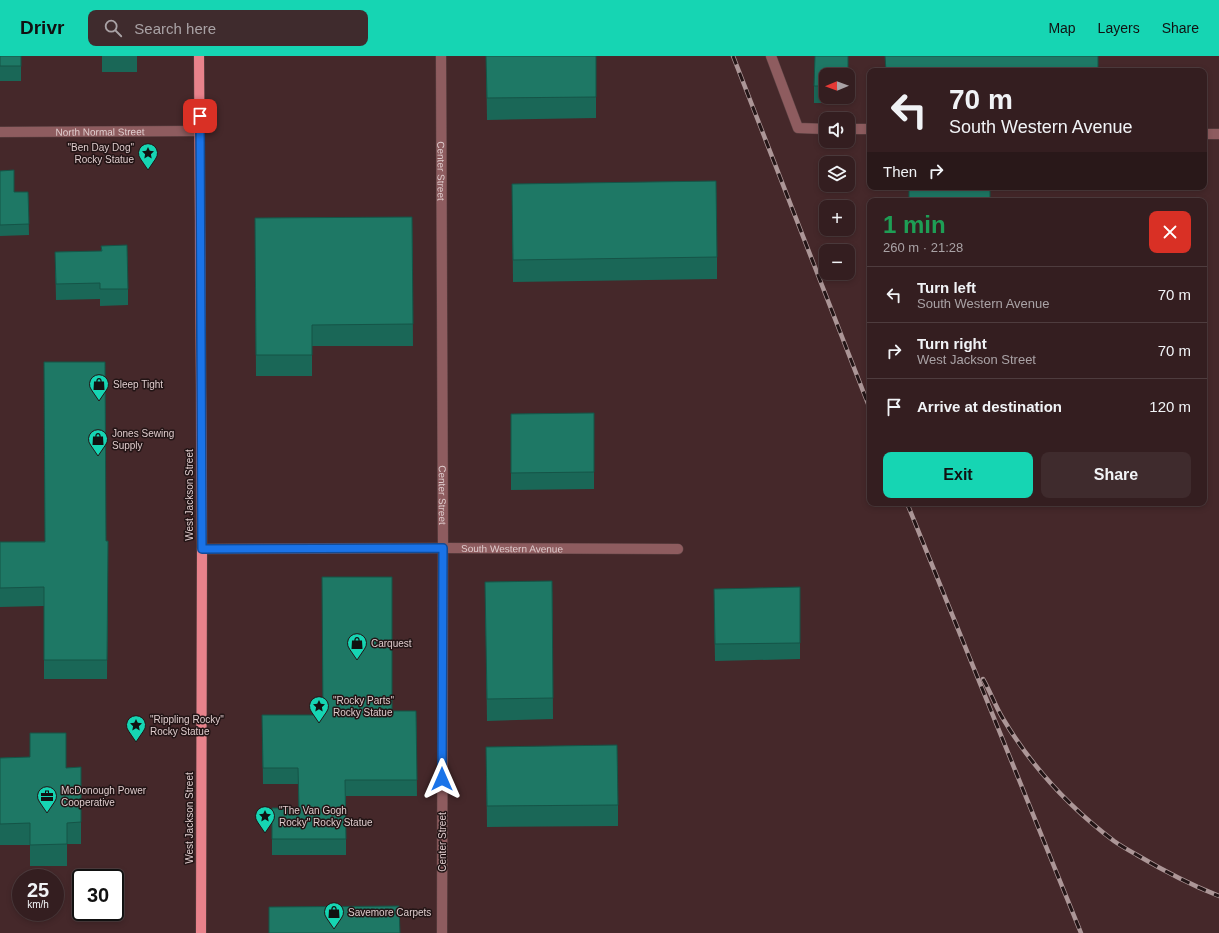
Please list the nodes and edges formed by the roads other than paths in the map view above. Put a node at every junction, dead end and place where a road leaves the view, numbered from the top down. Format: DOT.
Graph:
graph roads {
  1 [pos="199,56"];
  2 [pos="441,56"];
  3 [pos="771,56"];
  4 [pos="819,129"];
  5 [pos="855,129"];
  6 [pos="867,129"];
  7 [pos="200,131"];
  8 [pos="0,132"];
  9 [pos="1207,134"];
  10 [pos="1219,134"];
  11 [pos="443,548"];
  12 [pos="202,549"];
  13 [pos="678,549"];
  14 [pos="201,933"];
  15 [pos="442,933"];
  1 -- 7 [label="main road, West Jackson Street"];
  2 -- 11 [label="street, Center Street"];
  3 -- 4 [label="street"];
  5 -- 6 [label="street"];
  7 -- 8 [label="street, North Normal Street"];
  7 -- 12 [label="main road, West Jackson Street"];
  9 -- 10 [label="street"];
  11 -- 12 [label="street, South Western Avenue"];
  11 -- 13 [label="street, South Western Avenue"];
  11 -- 15 [label="street, Center Street"];
  12 -- 14 [label="main road, West Jackson Street"];
}
